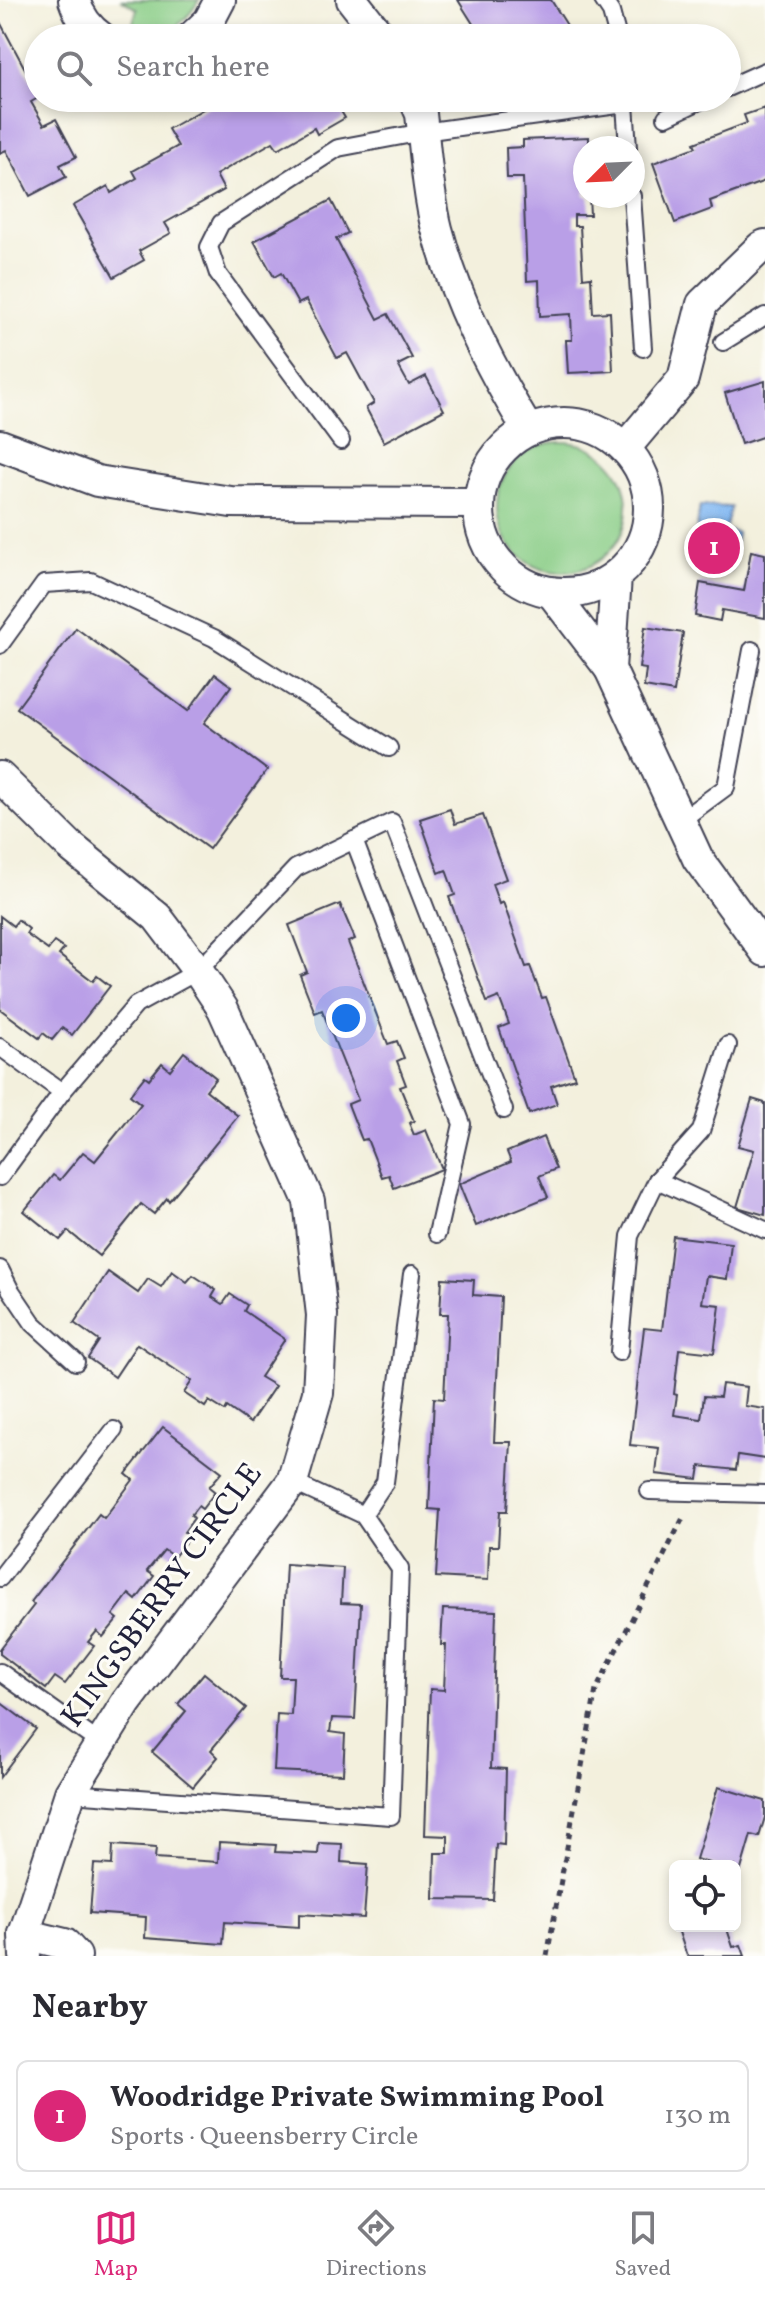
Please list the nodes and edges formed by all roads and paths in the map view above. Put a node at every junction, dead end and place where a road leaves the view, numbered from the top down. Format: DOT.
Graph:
graph roads {
  1 [pos="74,0"];
  2 [pos="220,0"];
  3 [pos="352,0"];
  4 [pos="603,0"];
  5 [pos="87,24"];
  6 [pos="206,24"];
  7 [pos="371,24"];
  8 [pos="614,24"];
  9 [pos="765,71"];
  10 [pos="741,82"];
  11 [pos="420,112"];
  12 [pos="553,112"];
  13 [pos="625,112"];
  14 [pos="677,112"];
  15 [pos="666,117"];
  16 [pos="423,132"];
  17 [pos="627,136"];
  18 [pos="633,208"];
  19 [pos="765,245"];
  20 [pos="765,316"];
  21 [pos="723,342"];
  22 [pos="643,348"];
  23 [pos="528,430"];
  24 [pos="341,441"];
  25 [pos="0,445"];
  26 [pos="625,448"];
  27 [pos="478,503"];
  28 [pos="616,576"];
  29 [pos="551,592"];
  30 [pos="0,645"];
  31 [pos="752,650"];
  32 [pos="610,669"];
  33 [pos="389,748"];
  34 [pos="0,777"];
  35 [pos="680,821"];
  36 [pos="354,840"];
  37 [pos="764,949"];
  38 [pos="198,971"];
  39 [pos="728,1045"];
  40 [pos="0,1047"];
  41 [pos="62,1092"];
  42 [pos="504,1110"];
  43 [pos="0,1177"];
  44 [pos="657,1180"];
  45 [pos="765,1230"];
  46 [pos="437,1234"];
  47 [pos="0,1269"];
  48 [pos="412,1274"];
  49 [pos="619,1352"];
  50 [pos="76,1362"];
  51 [pos="114,1430"];
  52 [pos="292,1482"];
  53 [pos="649,1491"];
  54 [pos="697,1492"];
  55 [pos="765,1494"];
  56 [pos="363,1515"];
  57 [pos="0,1578"];
  58 [pos="0,1672"];
  59 [pos="101,1744"];
  60 [pos="70,1793"];
  61 [pos="24,1945"];
  62 [pos="76,1956"];
  63 [pos="547,1956"];
  1 -- 5 [label="street"];
  2 -- 6 [label="street"];
  3 -- 7 [label="street"];
  4 -- 8 [label="lane"];
  9 -- 10 [label="lane"];
  11 -- 16 [label="street"];
  12 -- 16 [label="lane"];
  13 -- 17 [label="lane"];
  14 -- 15 [label="lane"];
  16 -- 23 [label="street"];
  16 -- 24 [label="lane"];
  18 -- 22 [label="lane"];
  19 -- 26 [label="street"];
  20 -- 21 [label="lane"];
  23 -- 26 [label="street"];
  23 -- 27 [label="street"];
  25 -- 27 [label="street"];
  26 -- 28 [label="street"];
  27 -- 29 [label="street"];
  28 -- 29 [label="street"];
  28 -- 32 [label="street"];
  29 -- 32 [label="street"];
  30 -- 33 [label="lane"];
  31 -- 35 [label="lane"];
  32 -- 35 [label="street"];
  34 -- 38 [label="street, KINGSBERRY CIRCLE"];
  35 -- 37 [label="street"];
  36 -- 38 [label="lane"];
  36 -- 42 [label="lane"];
  36 -- 46 [label="lane"];
  38 -- 41 [label="lane"];
  38 -- 52 [label="street, KINGSBERRY CIRCLE"];
  39 -- 44 [label="lane"];
  40 -- 41 [label="lane"];
  41 -- 43 [label="lane"];
  44 -- 45 [label="lane"];
  44 -- 49 [label="lane"];
  47 -- 50 [label="lane"];
  48 -- 56 [label="lane"];
  51 -- 57 [label="lane"];
  52 -- 56 [label="lane"];
  52 -- 59 [label="street, KINGSBERRY CIRCLE"];
  53 -- 54 [label="lane"];
  54 -- 55 [label="lane"];
  54 -- 63 [label="path"];
  56 -- 60 [label="lane"];
  58 -- 59 [label="lane"];
  59 -- 60 [label="street, KINGSBERRY CIRCLE"];
  60 -- 61 [label="street, KINGSBERRY CIRCLE"];
  61 -- 62 [label="street, KINGSBERRY CIRCLE"];
}
